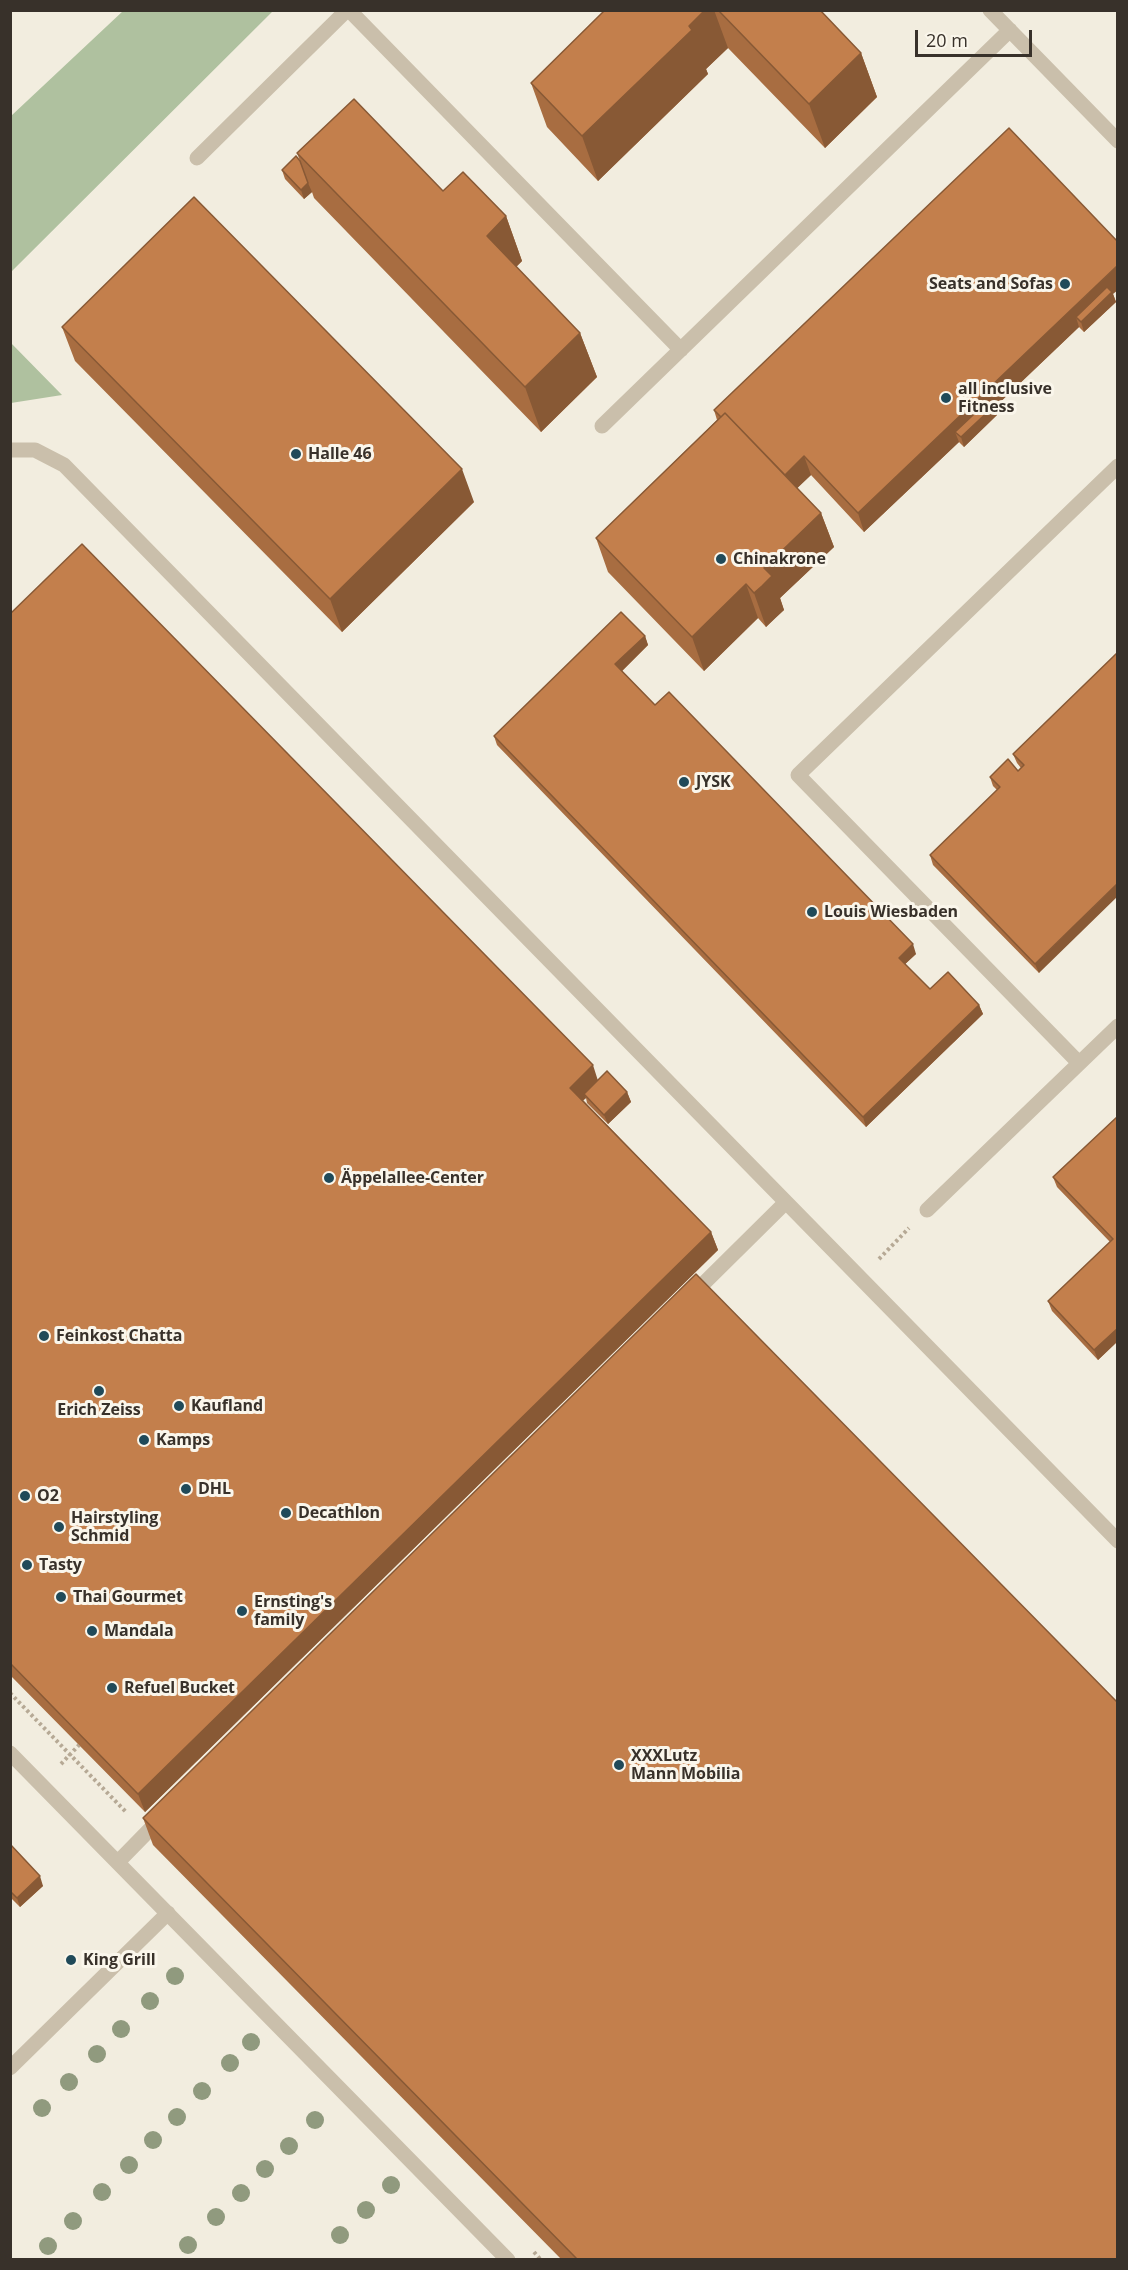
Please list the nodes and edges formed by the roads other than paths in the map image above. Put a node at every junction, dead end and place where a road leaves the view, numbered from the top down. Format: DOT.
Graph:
graph roads {
  1 [pos="348,10"];
  2 [pos="990,10"];
  3 [pos="1010,30"];
  4 [pos="1118,141"];
  5 [pos="197,158"];
  6 [pos="681,350"];
  7 [pos="602,426"];
  8 [pos="10,450"];
  9 [pos="1118,466"];
  10 [pos="1118,1026"];
  11 [pos="1079,1063"];
  12 [pos="785,1203"];
  13 [pos="927,1210"];
  14 [pos="679,1308"];
  15 [pos="1118,1541"];
  16 [pos="10,1753"];
  17 [pos="175,1804"];
  18 [pos="118,1862"];
  19 [pos="168,1913"];
  20 [pos="10,2068"];
  21 [pos="508,2259"];
  1 -- 5 [label="street"];
  1 -- 6 [label="street"];
  2 -- 3 [label="street"];
  3 -- 4 [label="street"];
  3 -- 6 [label="street"];
  6 -- 7 [label="street"];
  8 -- 12 [label="street"];
  9 -- 11 [label="street"];
  10 -- 11 [label="street"];
  11 -- 13 [label="street"];
  12 -- 14 [label="street"];
  12 -- 15 [label="street"];
  16 -- 18 [label="street"];
  17 -- 18 [label="street"];
  18 -- 19 [label="street"];
  19 -- 20 [label="street"];
  19 -- 21 [label="street"];
}
